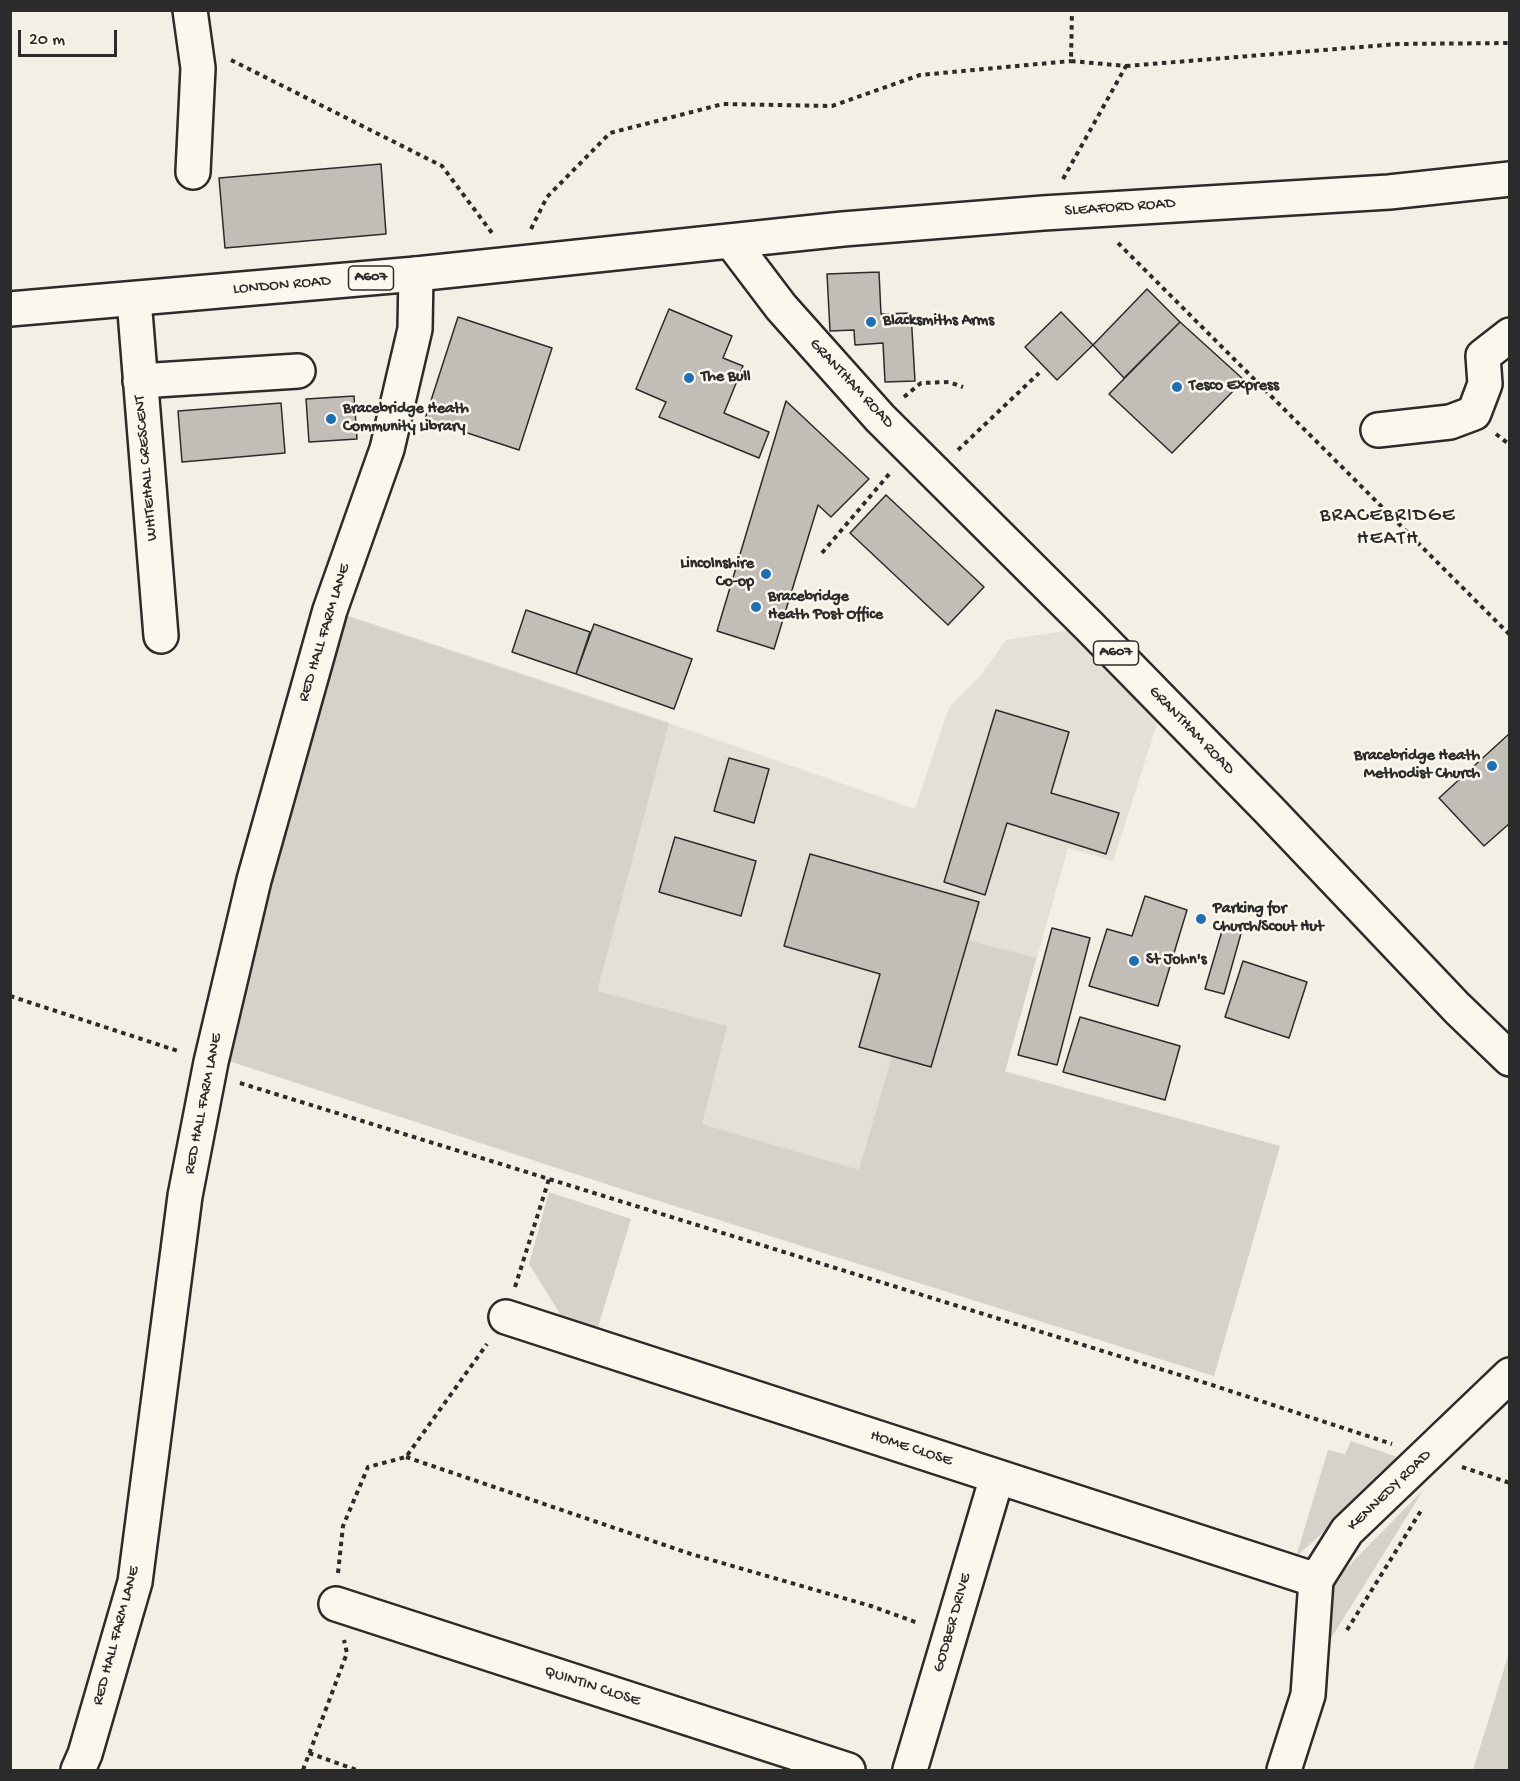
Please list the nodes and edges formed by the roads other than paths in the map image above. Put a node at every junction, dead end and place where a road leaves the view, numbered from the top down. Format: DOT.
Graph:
graph roads {
  1 [pos="192,26"];
  2 [pos="192,172"];
  3 [pos="1509,179"];
  4 [pos="731,241"];
  5 [pos="416,274"];
  6 [pos="134,299"];
  7 [pos="10,309"];
  8 [pos="1509,335"];
  9 [pos="298,371"];
  10 [pos="140,381"];
  11 [pos="1378,430"];
  12 [pos="161,636"];
  13 [pos="1509,1059"];
  14 [pos="506,1317"];
  15 [pos="1509,1375"];
  16 [pos="997,1477"];
  17 [pos="1316,1580"];
  18 [pos="336,1604"];
  19 [pos="78,1770"];
  20 [pos="848,1770"];
  21 [pos="910,1770"];
  22 [pos="1284,1770"];
  1 -- 2 [label="main road"];
  3 -- 4 [label="main road, SLEAFORD ROAD / A607"];
  4 -- 5 [label="main road, LONDON ROAD / A607"];
  4 -- 13 [label="main road, GRANTHAM ROAD / A607"];
  5 -- 6 [label="main road, LONDON ROAD / A607"];
  5 -- 19 [label="main road, RED HALL FARM LANE"];
  6 -- 7 [label="main road, LONDON ROAD / A607"];
  6 -- 10 [label="main road, WHITEHALL CRESCENT"];
  8 -- 11 [label="main road"];
  9 -- 10 [label="main road"];
  10 -- 12 [label="main road, WHITEHALL CRESCENT"];
  14 -- 16 [label="main road, HOME CLOSE"];
  15 -- 17 [label="main road, KENNEDY ROAD"];
  16 -- 17 [label="main road, HOME CLOSE"];
  16 -- 21 [label="main road, GODBER DRIVE"];
  17 -- 22 [label="main road, KENNEDY ROAD"];
  18 -- 20 [label="main road, QUINTIN CLOSE"];
}
